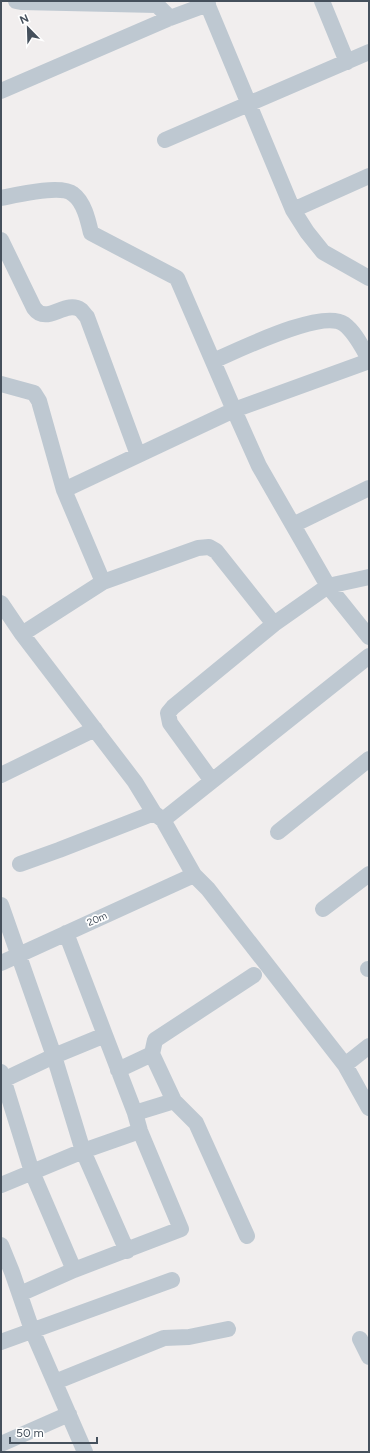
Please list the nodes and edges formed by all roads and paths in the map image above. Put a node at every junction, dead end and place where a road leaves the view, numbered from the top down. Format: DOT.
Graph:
graph roads {
  1 [pos="16,1"];
  2 [pos="322,1"];
  3 [pos="207,3"];
  4 [pos="170,18"];
  5 [pos="369,52"];
  6 [pos="347,62"];
  7 [pos="2,88"];
  8 [pos="248,104"];
  9 [pos="165,140"];
  10 [pos="369,176"];
  11 [pos="1,198"];
  12 [pos="293,210"];
  13 [pos="1,240"];
  14 [pos="369,278"];
  15 [pos="369,360"];
  16 [pos="213,362"];
  17 [pos="1,384"];
  18 [pos="234,410"];
  19 [pos="138,455"];
  20 [pos="369,488"];
  21 [pos="64,490"];
  22 [pos="293,525"];
  23 [pos="369,577"];
  24 [pos="103,582"];
  25 [pos="328,586"];
  26 [pos="1,603"];
  27 [pos="274,624"];
  28 [pos="22,634"];
  29 [pos="369,637"];
  30 [pos="369,656"];
  31 [pos="95,729"];
  32 [pos="369,759"];
  33 [pos="1,775"];
  34 [pos="212,781"];
  35 [pos="159,816"];
  36 [pos="278,832"];
  37 [pos="20,864"];
  38 [pos="369,874"];
  39 [pos="194,875"];
  40 [pos="1,905"];
  41 [pos="323,910"];
  42 [pos="66,933"];
  43 [pos="19,955"];
  44 [pos="1,963"];
  45 [pos="254,975"];
  46 [pos="106,1035"];
  47 [pos="369,1046"];
  48 [pos="152,1054"];
  49 [pos="54,1056"];
  50 [pos="345,1065"];
  51 [pos="118,1070"];
  52 [pos="2,1077"];
  53 [pos="174,1101"];
  54 [pos="369,1108"];
  55 [pos="134,1113"];
  56 [pos="140,1131"];
  57 [pos="83,1151"];
  58 [pos="32,1172"];
  59 [pos="1,1185"];
  60 [pos="247,1236"];
  61 [pos="1,1245"];
  62 [pos="127,1251"];
  63 [pos="74,1270"];
  64 [pos="7,1274"];
  65 [pos="172,1280"];
  66 [pos="20,1294"];
  67 [pos="228,1329"];
  68 [pos="32,1330"];
  69 [pos="360,1339"];
  70 [pos="1,1342"];
  71 [pos="369,1356"];
  72 [pos="55,1382"];
  73 [pos="69,1414"];
  74 [pos="1,1444"];
  75 [pos="86,1452"];
  1 -- 4 [label="street"];
  2 -- 6 [label="street"];
  3 -- 4 [label="street"];
  3 -- 8 [label="street"];
  4 -- 7 [label="street"];
  5 -- 6 [label="street"];
  6 -- 8 [label="street"];
  8 -- 9 [label="street"];
  8 -- 12 [label="street"];
  10 -- 12 [label="street"];
  11 -- 16 [label="street"];
  12 -- 14 [label="street"];
  13 -- 19 [label="street"];
  15 -- 16 [label="street"];
  15 -- 18 [label="street"];
  16 -- 18 [label="street"];
  17 -- 21 [label="street"];
  18 -- 19 [label="street"];
  18 -- 22 [label="street"];
  19 -- 21 [label="street"];
  20 -- 22 [label="street"];
  21 -- 24 [label="street"];
  22 -- 25 [label="street"];
  23 -- 25 [label="street"];
  24 -- 27 [label="street"];
  24 -- 28 [label="street"];
  25 -- 27 [label="street"];
  25 -- 29 [label="street"];
  26 -- 28 [label="street"];
  27 -- 34 [label="street"];
  28 -- 31 [label="street"];
  30 -- 34 [label="street"];
  31 -- 33 [label="street"];
  31 -- 35 [label="street"];
  32 -- 36 [label="street"];
  34 -- 35 [label="street"];
  35 -- 37 [label="street"];
  35 -- 39 [label="street"];
  38 -- 41 [label="street"];
  39 -- 42 [label="street, 20m"];
  39 -- 50 [label="street"];
  40 -- 43 [label="street"];
  42 -- 43 [label="street, 20m"];
  42 -- 46 [label="street"];
  43 -- 44 [label="street, 20m"];
  43 -- 49 [label="street"];
  45 -- 48 [label="street"];
  46 -- 49 [label="street"];
  46 -- 51 [label="street"];
  47 -- 50 [label="street"];
  48 -- 51 [label="street"];
  48 -- 53 [label="street"];
  49 -- 52 [label="street"];
  49 -- 57 [label="street"];
  50 -- 54 [label="street"];
  51 -- 55 [label="street"];
  52 -- 58 [label="street"];
  53 -- 55 [label="street"];
  53 -- 60 [label="street"];
  55 -- 56 [label="street"];
  56 -- 57 [label="street"];
  56 -- 62 [label="street"];
  57 -- 58 [label="street"];
  57 -- 62 [label="street"];
  58 -- 59 [label="street"];
  58 -- 63 [label="street"];
  61 -- 64 [label="street"];
  62 -- 63 [label="street"];
  63 -- 66 [label="street"];
  64 -- 66 [label="street"];
  65 -- 68 [label="street"];
  66 -- 68 [label="street"];
  67 -- 72 [label="street"];
  68 -- 70 [label="street"];
  68 -- 72 [label="street"];
  69 -- 71 [label="street"];
  72 -- 73 [label="street"];
  73 -- 74 [label="street"];
  73 -- 75 [label="street"];
}
